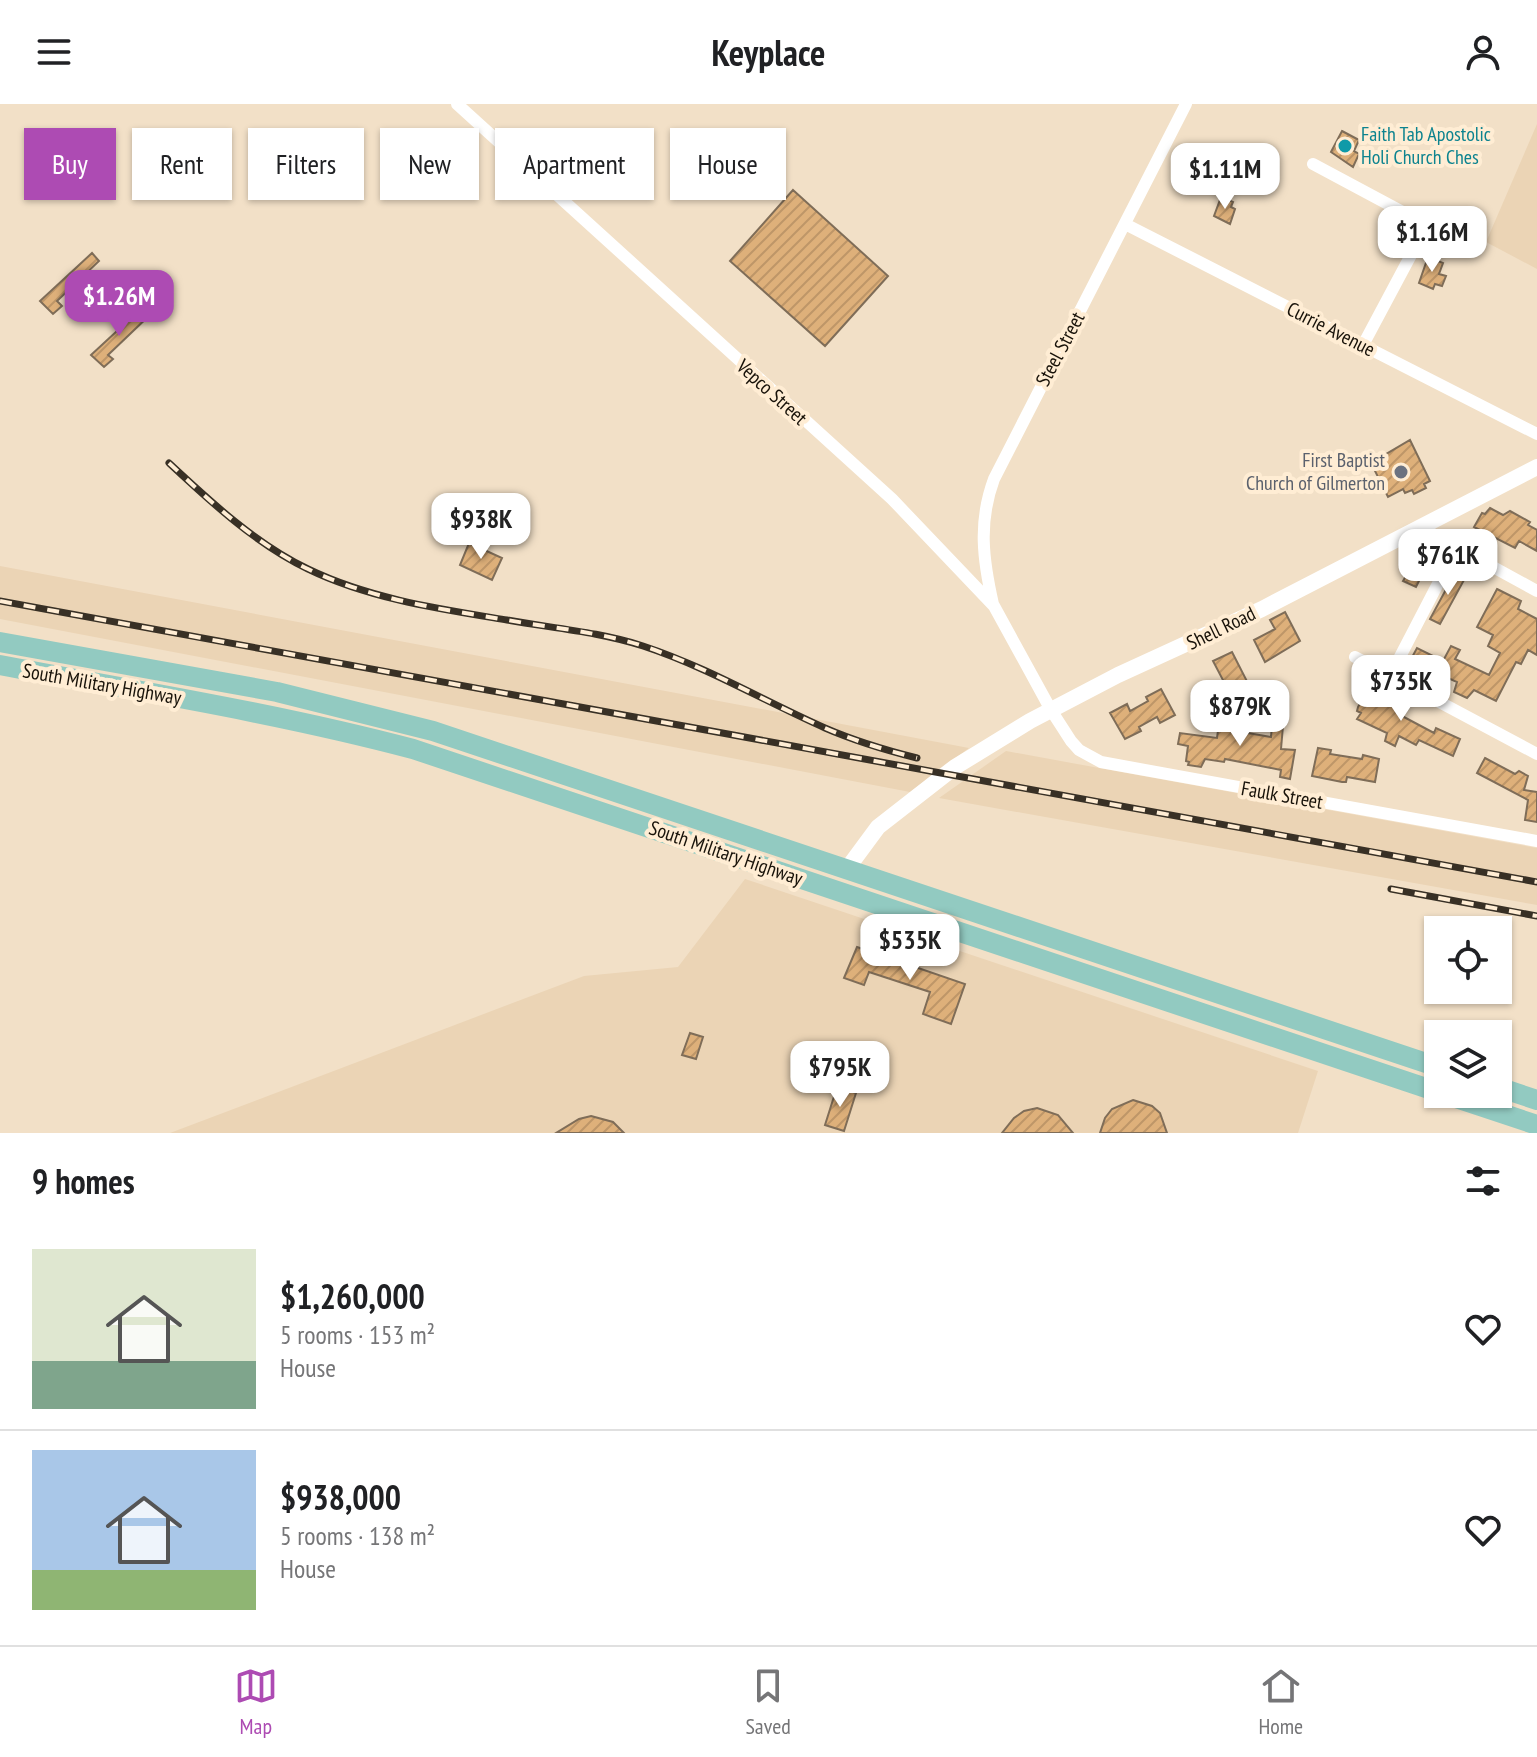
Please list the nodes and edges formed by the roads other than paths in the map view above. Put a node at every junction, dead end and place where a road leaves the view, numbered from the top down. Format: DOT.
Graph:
graph roads {
  1 [pos="457,104"];
  2 [pos="1186,104"];
  3 [pos="1313,164"];
  4 [pos="1125,224"];
  5 [pos="1363,345"];
  6 [pos="1537,434"];
  7 [pos="1537,467"];
  8 [pos="1420,527"];
  9 [pos="1457,547"];
  10 [pos="1537,591"];
  11 [pos="994,606"];
  12 [pos="0,642"];
  13 [pos="1355,657"];
  14 [pos="0,665"];
  15 [pos="1390,676"];
  16 [pos="1051,710"];
  17 [pos="1537,754"];
  18 [pos="1537,841"];
  19 [pos="847,869"];
  20 [pos="1424,1062"];
  21 [pos="1424,1087"];
  22 [pos="1512,1092"];
  23 [pos="1537,1100"];
  24 [pos="1486,1108"];
  25 [pos="1537,1125"];
  1 -- 11 [label="street, Vepco Street"];
  2 -- 4 [label="street, Steel Street"];
  3 -- 5 [label="street"];
  4 -- 5 [label="street, Currie Avenue"];
  4 -- 11 [label="street, Steel Street"];
  5 -- 6 [label="street, Currie Avenue"];
  7 -- 8 [label="street, Shell Road"];
  8 -- 9 [label="street"];
  8 -- 16 [label="street, Shell Road"];
  9 -- 10 [label="street"];
  9 -- 15 [label="street"];
  11 -- 16 [label="street, Vepco Street"];
  12 -- 19 [label="main road, South Military Highway"];
  13 -- 15 [label="street"];
  14 -- 21 [label="main road, South Military Highway"];
  15 -- 17 [label="street"];
  16 -- 18 [label="street, Faulk Street"];
  16 -- 19 [label="street, Shell Road"];
  19 -- 20 [label="main road, South Military Highway"];
  22 -- 23 [label="main road"];
  24 -- 25 [label="main road"];
}
